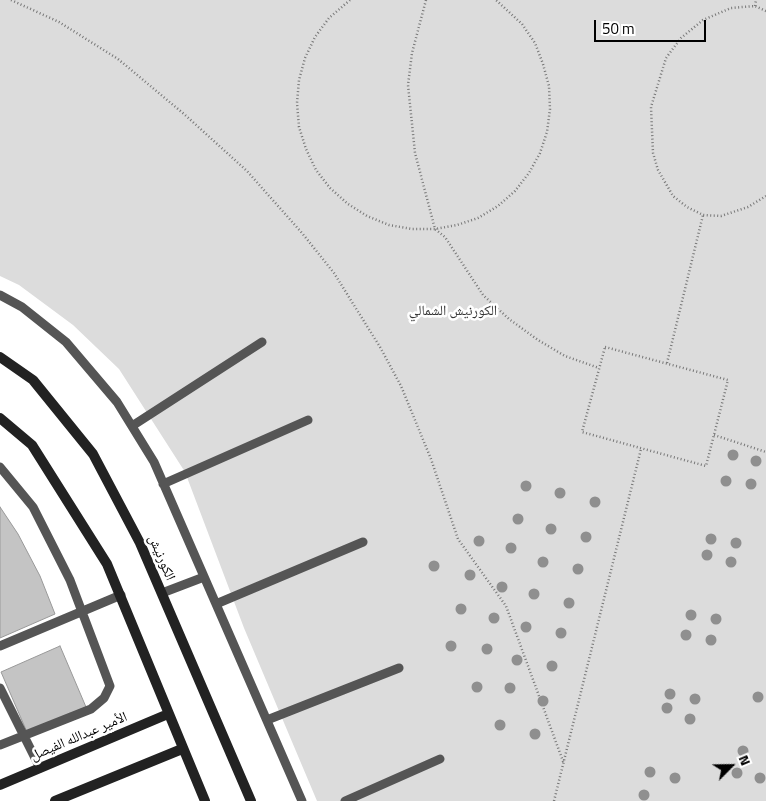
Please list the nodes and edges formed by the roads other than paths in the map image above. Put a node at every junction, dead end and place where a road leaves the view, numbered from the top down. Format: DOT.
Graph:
graph roads {
  1 [pos="0,295"];
  2 [pos="262,342"];
  3 [pos="0,357"];
  4 [pos="0,418"];
  5 [pos="308,420"];
  6 [pos="132,426"];
  7 [pos="0,467"];
  8 [pos="163,484"];
  9 [pos="363,542"];
  10 [pos="204,577"];
  11 [pos="162,593"];
  12 [pos="121,595"];
  13 [pos="216,604"];
  14 [pos="81,612"];
  15 [pos="0,646"];
  16 [pos="399,668"];
  17 [pos="0,688"];
  18 [pos="168,714"];
  19 [pos="267,720"];
  20 [pos="24,736"];
  21 [pos="0,745"];
  22 [pos="182,749"];
  23 [pos="440,759"];
  24 [pos="40,768"];
  25 [pos="0,785"];
  26 [pos="55,801"];
  27 [pos="205,801"];
  28 [pos="251,801"];
  29 [pos="302,801"];
  30 [pos="345,801"];
  1 -- 6 [label="lane"];
  2 -- 6 [label="lane"];
  3 -- 11 [label="main road, الكورنيش"];
  4 -- 12 [label="main road"];
  5 -- 8 [label="lane"];
  6 -- 8 [label="lane"];
  7 -- 14 [label="lane"];
  8 -- 10 [label="lane"];
  9 -- 13 [label="lane"];
  10 -- 11 [label="lane"];
  10 -- 13 [label="lane"];
  11 -- 28 [label="main road, الكورنيش"];
  12 -- 14 [label="lane"];
  12 -- 18 [label="main road"];
  13 -- 19 [label="lane"];
  14 -- 15 [label="lane"];
  14 -- 20 [label="lane"];
  16 -- 19 [label="lane"];
  17 -- 20 [label="lane"];
  18 -- 22 [label="main road"];
  18 -- 24 [label="main road, الأمير عبدالله الفيصل"];
  19 -- 29 [label="lane"];
  20 -- 21 [label="lane"];
  20 -- 24 [label="lane"];
  22 -- 26 [label="main road"];
  22 -- 27 [label="main road"];
  23 -- 30 [label="lane"];
  24 -- 25 [label="main road, الأمير عبدالله الفيصل"];
}
